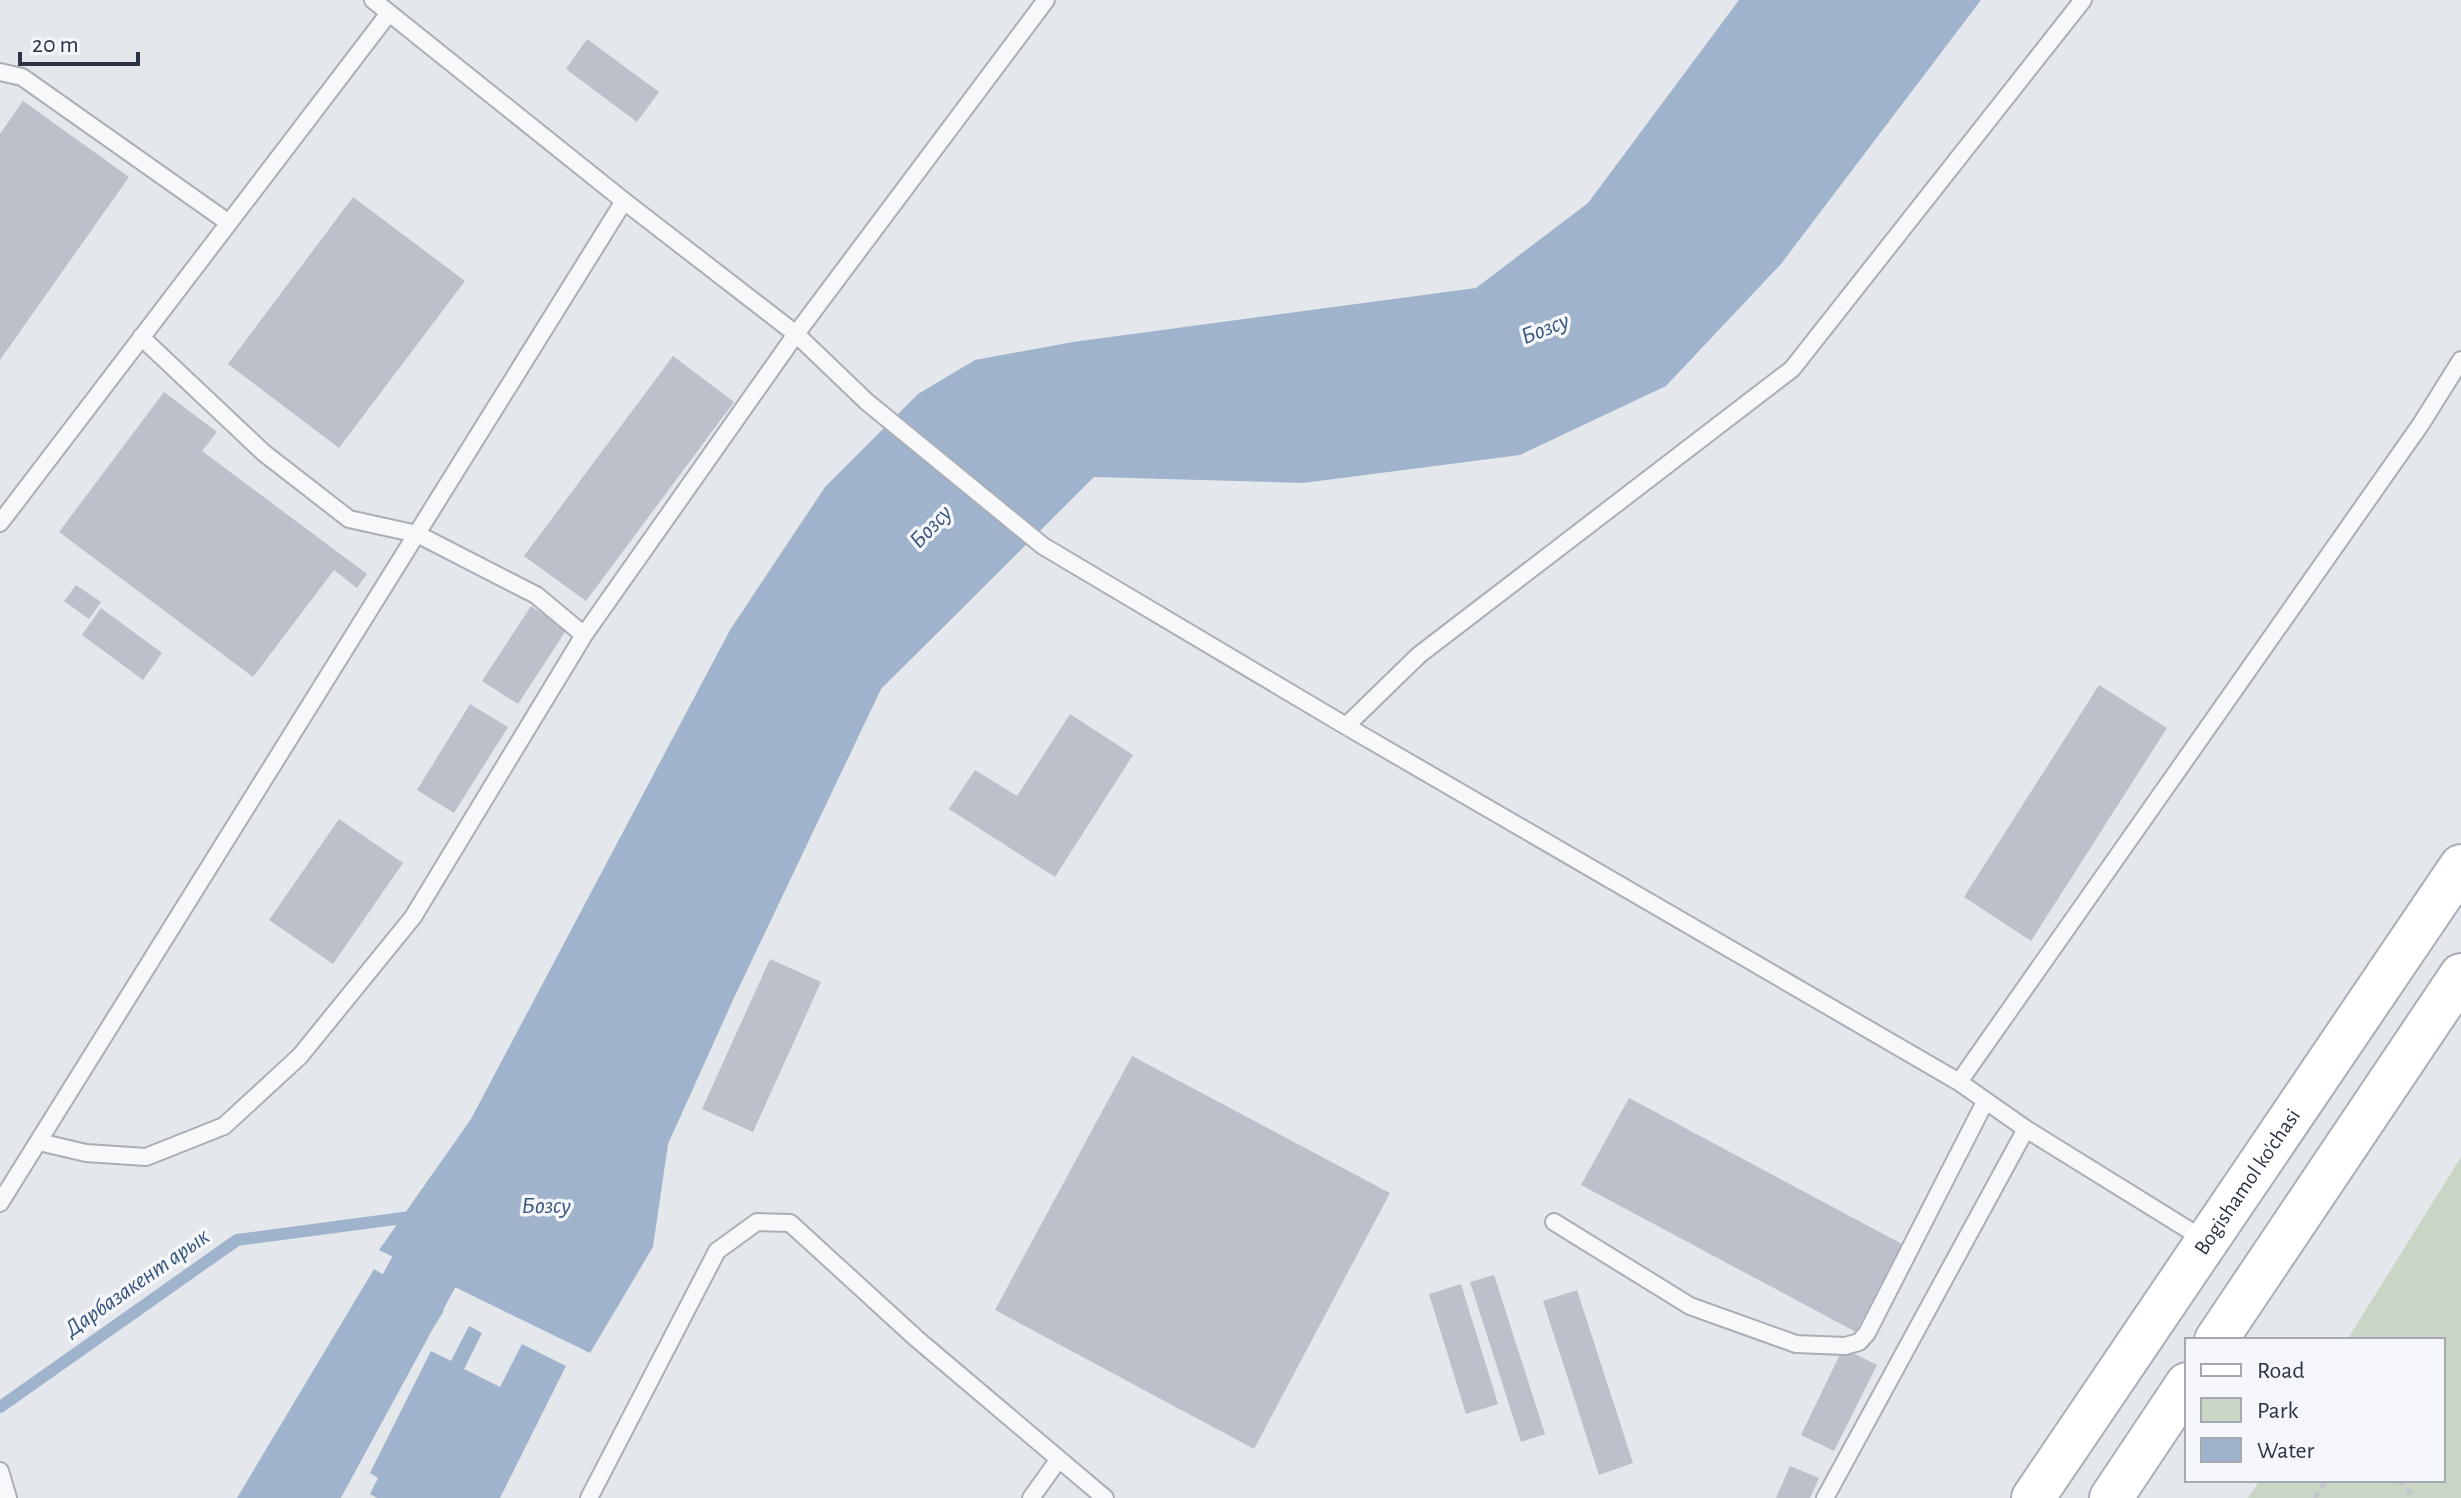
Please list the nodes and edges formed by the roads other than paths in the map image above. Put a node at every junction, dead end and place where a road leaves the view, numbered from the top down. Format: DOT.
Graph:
graph roads {
  1 [pos="373,0"];
  2 [pos="1046,0"];
  3 [pos="2083,0"];
  4 [pos="389,13"];
  5 [pos="0,72"];
  6 [pos="624,201"];
  7 [pos="229,223"];
  8 [pos="796,334"];
  9 [pos="141,337"];
  10 [pos="2461,360"];
  11 [pos="0,523"];
  12 [pos="417,534"];
  13 [pos="584,635"];
  14 [pos="1346,726"];
  15 [pos="2461,866"];
  16 [pos="2461,975"];
  17 [pos="1959,1082"];
  18 [pos="1985,1102"];
  19 [pos="2026,1129"];
  20 [pos="39,1142"];
  21 [pos="0,1203"];
  22 [pos="1554,1222"];
  23 [pos="2208,1241"];
  24 [pos="2217,1338"];
  25 [pos="2185,1387"];
  26 [pos="1059,1459"];
  27 [pos="0,1471"];
  28 [pos="8,1498"];
  29 [pos="589,1498"];
  30 [pos="1031,1498"];
  31 [pos="1105,1498"];
  32 [pos="1825,1498"];
  33 [pos="2033,1498"];
  34 [pos="2111,1498"];
  1 -- 4 [label="lane"];
  2 -- 8 [label="lane"];
  3 -- 14 [label="lane"];
  4 -- 6 [label="lane"];
  4 -- 7 [label="lane"];
  5 -- 7 [label="lane"];
  6 -- 8 [label="lane"];
  6 -- 12 [label="lane"];
  7 -- 9 [label="lane"];
  8 -- 13 [label="lane"];
  8 -- 14 [label="lane"];
  9 -- 11 [label="lane"];
  9 -- 12 [label="lane"];
  10 -- 17 [label="lane"];
  12 -- 13 [label="lane"];
  12 -- 20 [label="lane"];
  13 -- 20 [label="lane"];
  14 -- 17 [label="lane"];
  15 -- 23 [label="main road, Bogishamol ko'chasi"];
  16 -- 24 [label="main road"];
  17 -- 18 [label="lane"];
  18 -- 19 [label="lane"];
  18 -- 22 [label="lane"];
  19 -- 23 [label="lane"];
  19 -- 32 [label="lane"];
  20 -- 21 [label="lane"];
  23 -- 33 [label="main road, Bogishamol ko'chasi"];
  25 -- 34 [label="main road"];
  26 -- 29 [label="lane"];
  26 -- 30 [label="lane"];
  26 -- 31 [label="lane"];
  27 -- 28 [label="lane"];
}
